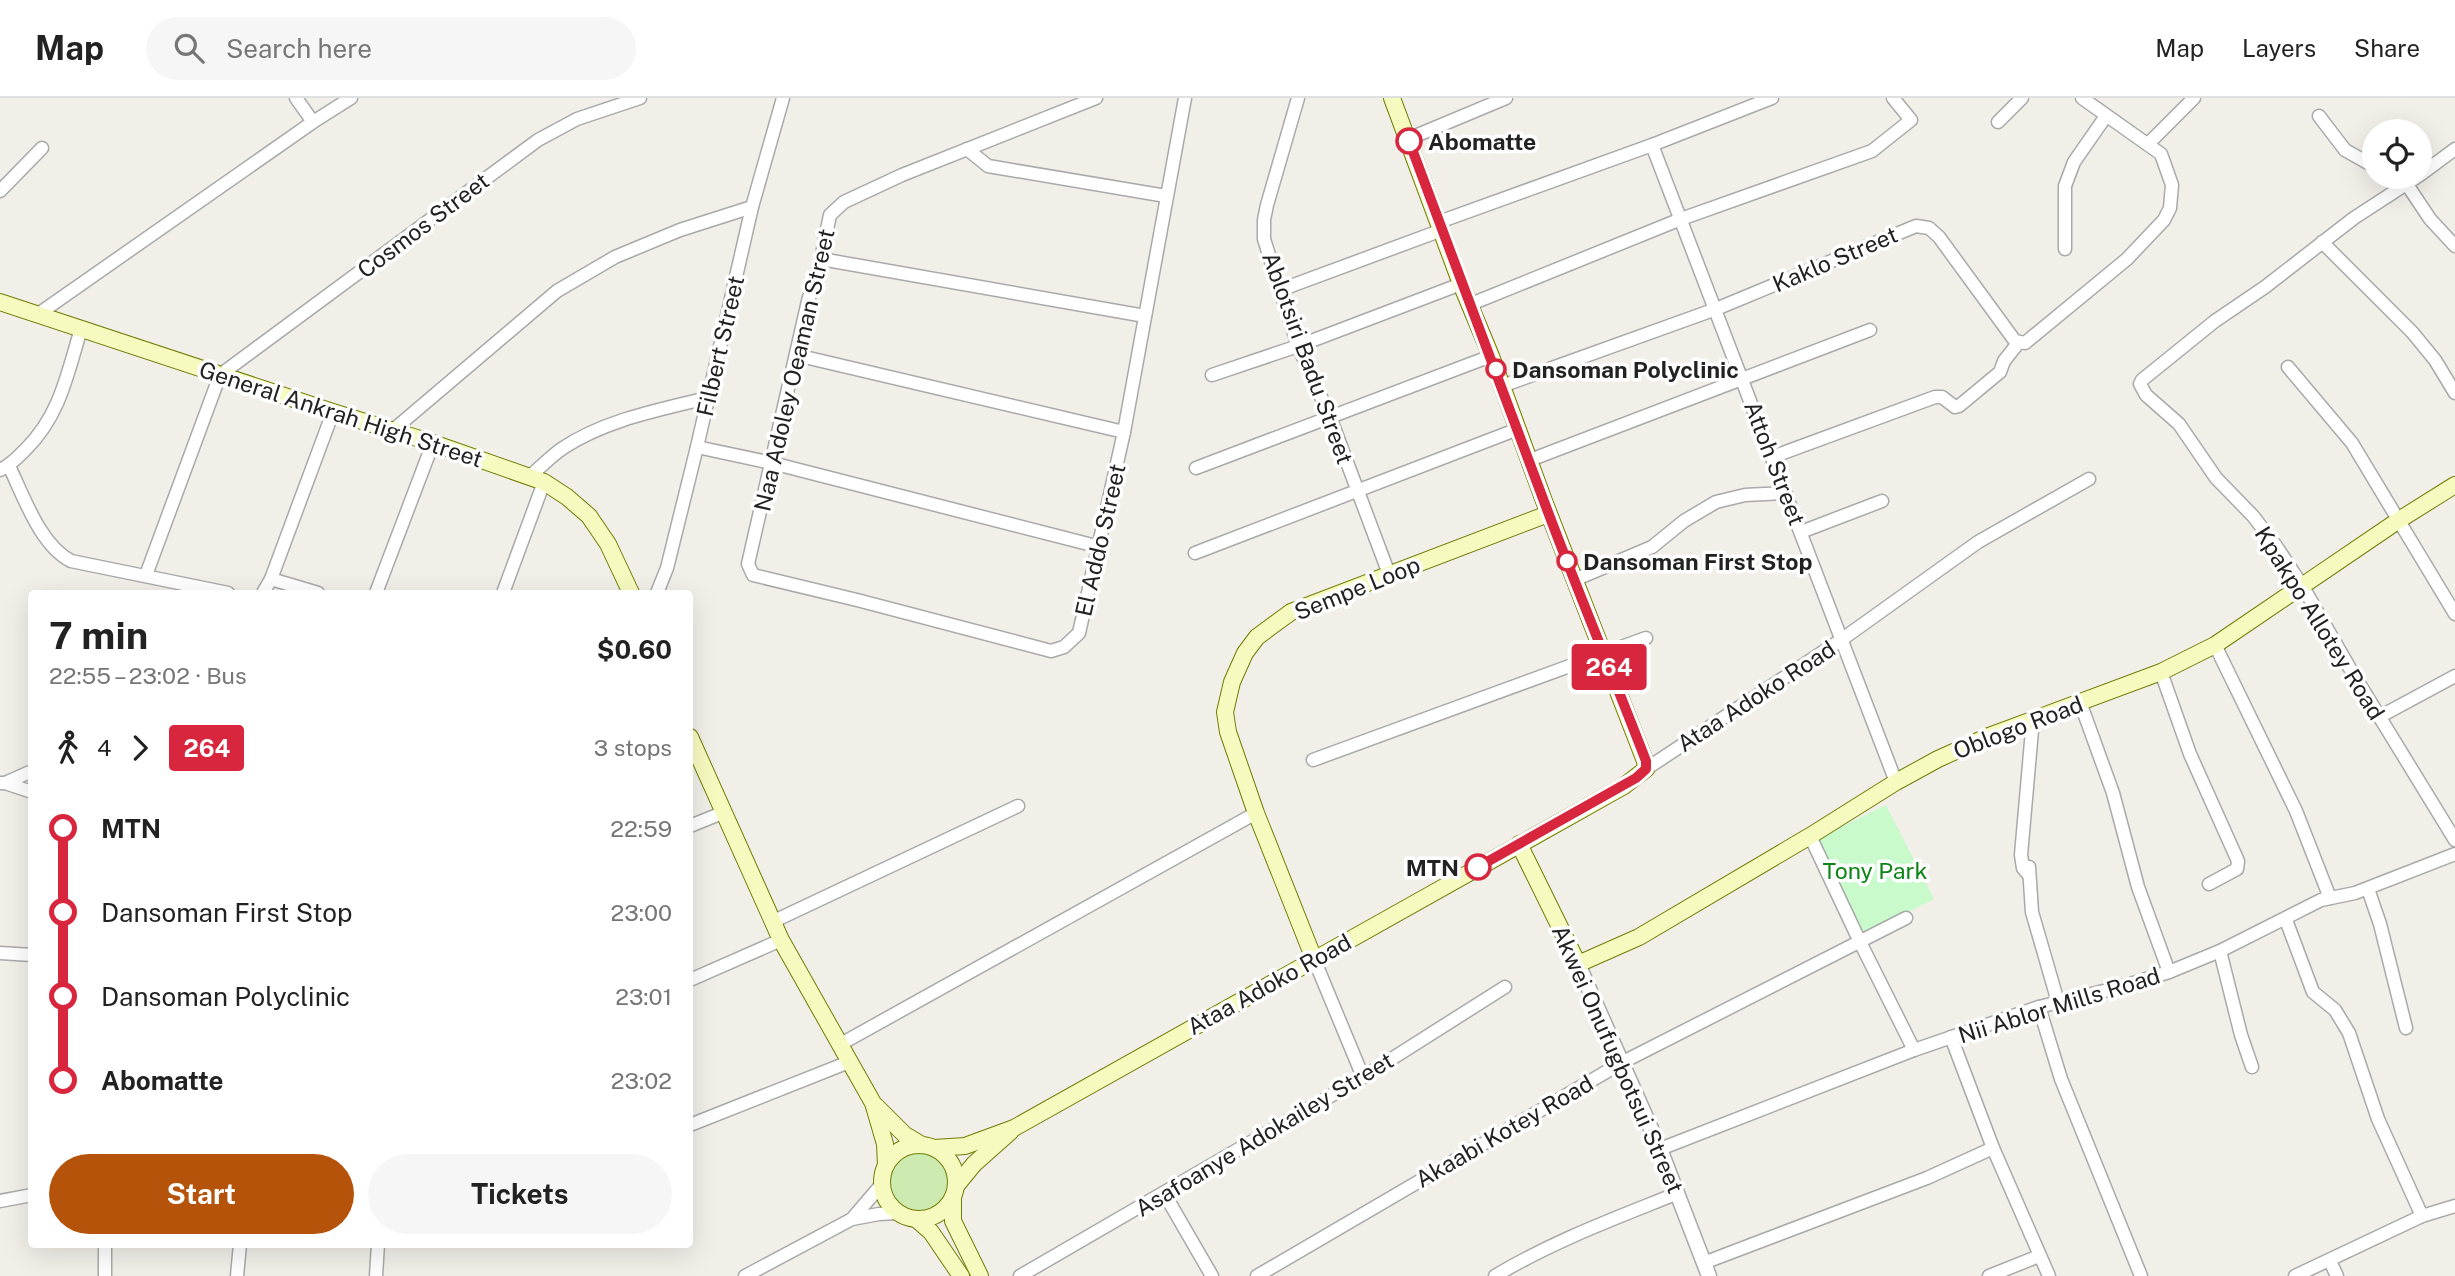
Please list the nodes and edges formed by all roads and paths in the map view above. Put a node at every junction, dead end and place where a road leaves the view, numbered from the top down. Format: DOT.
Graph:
graph roads {
  1 [pos="296,98"];
  2 [pos="351,98"];
  3 [pos="640,98"];
  4 [pos="783,98"];
  5 [pos="1096,98"];
  6 [pos="1185,98"];
  7 [pos="1298,98"];
  8 [pos="1392,98"];
  9 [pos="1506,98"];
  10 [pos="1772,98"];
  11 [pos="1893,98"];
  12 [pos="2022,98"];
  13 [pos="2082,98"];
  14 [pos="2194,98"];
  15 [pos="2106,116"];
  16 [pos="2319,116"];
  17 [pos="313,122"];
  18 [pos="1998,122"];
  19 [pos="1408,139"];
  20 [pos="2148,144"];
  21 [pos="1652,145"];
  22 [pos="42,148"];
  23 [pos="967,149"];
  24 [pos="2455,149"];
  25 [pos="2362,160"];
  26 [pos="2432,165"];
  27 [pos="2397,189"];
  28 [pos="2418,189"];
  29 [pos="0,191"];
  30 [pos="1166,196"];
  31 [pos="751,207"];
  32 [pos="1681,219"];
  33 [pos="1441,226"];
  34 [pos="2322,242"];
  35 [pos="2455,246"];
  36 [pos="2064,249"];
  37 [pos="821,259"];
  38 [pos="1461,284"];
  39 [pos="1280,290"];
  40 [pos="0,302"];
  41 [pos="1471,304"];
  42 [pos="1716,309"];
  43 [pos="37,315"];
  44 [pos="1145,316"];
  45 [pos="81,329"];
  46 [pos="1870,330"];
  47 [pos="2018,342"];
  48 [pos="1298,346"];
  49 [pos="796,355"];
  50 [pos="1491,356"];
  51 [pos="2288,367"];
  52 [pos="220,375"];
  53 [pos="1212,375"];
  54 [pos="1742,380"];
  55 [pos="1502,386"];
  56 [pos="2455,393"];
  57 [pos="707,398"];
  58 [pos="333,412"];
  59 [pos="1330,417"];
  60 [pos="1518,429"];
  61 [pos="392,431"];
  62 [pos="1124,432"];
  63 [pos="433,443"];
  64 [pos="697,447"];
  65 [pos="1772,457"];
  66 [pos="1530,460"];
  67 [pos="772,463"];
  68 [pos="4,468"];
  69 [pos="1196,468"];
  70 [pos="537,479"];
  71 [pos="2090,479"];
  72 [pos="2455,485"];
  73 [pos="1356,490"];
  74 [pos="1786,493"];
  75 [pos="1882,501"];
  76 [pos="1548,514"];
  77 [pos="2399,520"];
  78 [pos="1801,532"];
  79 [pos="1100,547"];
  80 [pos="1195,553"];
  81 [pos="748,564"];
  82 [pos="1389,574"];
  83 [pos="146,575"];
  84 [pos="271,579"];
  85 [pos="1574,580"];
  86 [pos="2303,587"];
  87 [pos="214,590"];
  88 [pos="265,590"];
  89 [pos="308,590"];
  90 [pos="377,590"];
  91 [pos="504,590"];
  92 [pos="630,590"];
  93 [pos="658,590"];
  94 [pos="2455,614"];
  95 [pos="1646,638"];
  96 [pos="1841,640"];
  97 [pos="2214,645"];
  98 [pos="1603,653"];
  99 [pos="2161,672"];
  100 [pos="2455,676"];
  101 [pos="2080,702"];
  102 [pos="2379,717"];
  103 [pos="2033,719"];
  104 [pos="693,744"];
  105 [pos="1312,760"];
  106 [pos="1646,769"];
  107 [pos="28,773"];
  108 [pos="1896,782"];
  109 [pos="3,783"];
  110 [pos="28,791"];
  111 [pos="1018,806"];
  112 [pos="722,813"];
  113 [pos="1255,813"];
  114 [pos="693,825"];
  115 [pos="1810,836"];
  116 [pos="2455,839"];
  117 [pos="1519,844"];
  118 [pos="2455,854"];
  119 [pos="2209,884"];
  120 [pos="2368,889"];
  121 [pos="2330,898"];
  122 [pos="1906,918"];
  123 [pos="2286,920"];
  124 [pos="772,922"];
  125 [pos="781,940"];
  126 [pos="1860,942"];
  127 [pos="2220,951"];
  128 [pos="0,953"];
  129 [pos="28,955"];
  130 [pos="1314,959"];
  131 [pos="1578,964"];
  132 [pos="2169,972"];
  133 [pos="693,978"];
  134 [pos="1505,987"];
  135 [pos="2057,1002"];
  136 [pos="2039,1007"];
  137 [pos="2406,1028"];
  138 [pos="1951,1037"];
  139 [pos="839,1045"];
  140 [pos="1914,1050"];
  141 [pos="849,1062"];
  142 [pos="1623,1062"];
  143 [pos="2252,1067"];
  144 [pos="1363,1077"];
  145 [pos="873,1103"];
  146 [pos="693,1124"];
  147 [pos="1014,1128"];
  148 [pos="928,1147"];
  149 [pos="1993,1148"];
  150 [pos="1660,1149"];
  151 [pos="886,1165"];
  152 [pos="882,1184"];
  153 [pos="954,1192"];
  154 [pos="1164,1193"];
  155 [pos="1678,1194"];
  156 [pos="28,1196"];
  157 [pos="0,1201"];
  158 [pos="2455,1206"];
  159 [pos="898,1213"];
  160 [pos="2422,1216"];
  161 [pos="852,1219"];
  162 [pos="916,1219"];
  163 [pos="106,1248"];
  164 [pos="240,1248"];
  165 [pos="377,1248"];
  166 [pos="2039,1256"];
  167 [pos="2330,1261"];
  168 [pos="1707,1269"];
  169 [pos="105,1276"];
  170 [pos="237,1276"];
  171 [pos="376,1276"];
  172 [pos="745,1276"];
  173 [pos="961,1276"];
  174 [pos="980,1276"];
  175 [pos="1020,1276"];
  176 [pos="1212,1276"];
  177 [pos="1257,1276"];
  178 [pos="1495,1276"];
  179 [pos="1989,1276"];
  180 [pos="2049,1276"];
  181 [pos="2141,1276"];
  182 [pos="2295,1276"];
  183 [pos="2337,1276"];
  1 -- 17 [label="street"];
  2 -- 17 [label="street"];
  3 -- 52 [label="street, Cosmos Street"];
  4 -- 31 [label="street, Filbert Street"];
  5 -- 23 [label="street, Naa Adoley Oeaman Street"];
  6 -- 30 [label="street, El Addo Street"];
  7 -- 39 [label="street, Ablotsiri Badu Street"];
  8 -- 19 [label="main road"];
  9 -- 19 [label="street"];
  10 -- 21 [label="street"];
  11 -- 32 [label="street"];
  12 -- 18 [label="street"];
  13 -- 15 [label="street"];
  14 -- 20 [label="street"];
  15 -- 20 [label="street"];
  15 -- 36 [label="street"];
  16 -- 25 [label="street"];
  17 -- 43 [label="street"];
  19 -- 33 [label="main road"];
  20 -- 47 [label="street"];
  21 -- 32 [label="street, Attoh Street"];
  21 -- 33 [label="street"];
  22 -- 29 [label="street"];
  23 -- 30 [label="street"];
  23 -- 37 [label="street, Naa Adoley Oeaman Street"];
  24 -- 26 [label="street"];
  27 -- 34 [label="street"];
  28 -- 35 [label="street"];
  30 -- 44 [label="street, El Addo Street"];
  31 -- 57 [label="street, Filbert Street"];
  31 -- 61 [label="street"];
  32 -- 41 [label="street"];
  32 -- 42 [label="street, Attoh Street"];
  33 -- 38 [label="main road"];
  33 -- 39 [label="street"];
  34 -- 56 [label="street"];
  34 -- 86 [label="street, Kpakpo Allotey Road"];
  37 -- 44 [label="street"];
  37 -- 49 [label="street, Naa Adoley Oeaman Street"];
  38 -- 41 [label="main road"];
  38 -- 48 [label="street"];
  39 -- 48 [label="street, Ablotsiri Badu Street"];
  40 -- 43 [label="main road, General Ankrah High Street"];
  41 -- 50 [label="main road"];
  42 -- 47 [label="street, Kaklo Street"];
  42 -- 54 [label="street, Attoh Street"];
  42 -- 55 [label="street, Kaklo Street"];
  43 -- 45 [label="main road, General Ankrah High Street"];
  44 -- 62 [label="street, El Addo Street"];
  45 -- 52 [label="main road, General Ankrah High Street"];
  45 -- 68 [label="street"];
  46 -- 54 [label="street"];
  47 -- 65 [label="street"];
  48 -- 53 [label="street"];
  48 -- 59 [label="street, Ablotsiri Badu Street"];
  49 -- 62 [label="street"];
  49 -- 67 [label="street, Naa Adoley Oeaman Street"];
  50 -- 55 [label="main road"];
  50 -- 59 [label="street"];
  51 -- 77 [label="street"];
  52 -- 58 [label="main road, General Ankrah High Street"];
  52 -- 83 [label="street"];
  54 -- 65 [label="street, Attoh Street"];
  54 -- 66 [label="street"];
  55 -- 60 [label="main road"];
  57 -- 64 [label="street, Filbert Street"];
  57 -- 70 [label="street"];
  58 -- 61 [label="main road, General Ankrah High Street"];
  58 -- 84 [label="street"];
  59 -- 69 [label="street"];
  59 -- 73 [label="street, Ablotsiri Badu Street"];
  60 -- 66 [label="main road"];
  60 -- 73 [label="street"];
  61 -- 63 [label="main road, General Ankrah High Street"];
  62 -- 79 [label="street, El Addo Street"];
  63 -- 70 [label="main road, General Ankrah High Street"];
  63 -- 90 [label="street"];
  64 -- 67 [label="street"];
  64 -- 93 [label="street, Filbert Street"];
  65 -- 74 [label="street, Attoh Street"];
  66 -- 76 [label="main road"];
  67 -- 79 [label="street"];
  67 -- 81 [label="street, Naa Adoley Oeaman Street"];
  68 -- 83 [label="street"];
  70 -- 91 [label="street"];
  70 -- 92 [label="main road, General Ankrah High Street"];
  71 -- 96 [label="street, Ataa Adoko Road"];
  72 -- 77 [label="main road, Oblogo Road"];
  73 -- 80 [label="street"];
  73 -- 82 [label="street, Ablotsiri Badu Street"];
  74 -- 78 [label="street, Attoh Street"];
  74 -- 85 [label="street"];
  75 -- 78 [label="street"];
  76 -- 82 [label="main road, Sempe Loop"];
  76 -- 85 [label="main road"];
  77 -- 86 [label="main road, Oblogo Road"];
  77 -- 94 [label="street"];
  78 -- 96 [label="street, Attoh Street"];
  79 -- 81 [label="street, El Addo Street"];
  82 -- 113 [label="main road, Sempe Loop"];
  83 -- 87 [label="street"];
  84 -- 88 [label="street"];
  84 -- 89 [label="street"];
  85 -- 98 [label="main road"];
  86 -- 97 [label="main road, Oblogo Road"];
  86 -- 102 [label="street, Kpakpo Allotey Road"];
  95 -- 98 [label="street"];
  96 -- 106 [label="street, Ataa Adoko Road"];
  96 -- 108 [label="street, Attoh Street"];
  97 -- 99 [label="main road, Oblogo Road"];
  97 -- 121 [label="street"];
  98 -- 105 [label="street"];
  98 -- 106 [label="main road"];
  99 -- 101 [label="main road, Oblogo Road"];
  99 -- 119 [label="street"];
  100 -- 102 [label="street"];
  101 -- 103 [label="main road, Oblogo Road"];
  101 -- 132 [label="street"];
  102 -- 116 [label="street, Kpakpo Allotey Road"];
  103 -- 108 [label="main road, Oblogo Road"];
  103 -- 135 [label="street"];
  104 -- 112 [label="main road"];
  106 -- 117 [label="main road, Ataa Adoko Road"];
  107 -- 109 [label="street"];
  108 -- 115 [label="main road, Oblogo Road"];
  109 -- 110 [label="street"];
  111 -- 124 [label="street"];
  112 -- 114 [label="street"];
  112 -- 124 [label="main road"];
  113 -- 130 [label="main road, Sempe Loop"];
  113 -- 139 [label="street"];
  115 -- 126 [label="street"];
  115 -- 131 [label="main road, Oblogo Road"];
  117 -- 130 [label="main road, Ataa Adoko Road"];
  117 -- 131 [label="main road, Akwei Onufugbotsui Street"];
  118 -- 120 [label="street, Nii Ablor Mills Road"];
  120 -- 121 [label="street, Nii Ablor Mills Road"];
  120 -- 137 [label="street"];
  121 -- 123 [label="street, Nii Ablor Mills Road"];
  122 -- 126 [label="street, Akaabi Kotey Road"];
  123 -- 127 [label="street, Nii Ablor Mills Road"];
  123 -- 160 [label="street"];
  124 -- 125 [label="main road"];
  125 -- 133 [label="street"];
  125 -- 139 [label="main road"];
  126 -- 140 [label="street"];
  126 -- 142 [label="street, Akaabi Kotey Road"];
  127 -- 132 [label="street, Nii Ablor Mills Road"];
  127 -- 143 [label="street"];
  128 -- 129 [label="street"];
  130 -- 144 [label="street"];
  130 -- 147 [label="main road, Ataa Adoko Road"];
  131 -- 142 [label="street, Akwei Onufugbotsui Street"];
  132 -- 135 [label="street, Nii Ablor Mills Road"];
  134 -- 144 [label="street, Asafoanye Adokailey Street"];
  135 -- 136 [label="street, Nii Ablor Mills Road"];
  136 -- 138 [label="street, Nii Ablor Mills Road"];
  136 -- 181 [label="street"];
  138 -- 140 [label="street, Nii Ablor Mills Road"];
  138 -- 149 [label="street"];
  139 -- 141 [label="main road"];
  140 -- 150 [label="street, Nii Ablor Mills Road"];
  141 -- 145 [label="main road"];
  141 -- 146 [label="street"];
  142 -- 150 [label="street, Akwei Onufugbotsui Street"];
  142 -- 177 [label="street, Akaabi Kotey Road"];
  144 -- 154 [label="street, Asafoanye Adokailey Street"];
  145 -- 148 [label="main road"];
  145 -- 151 [label="main road"];
  147 -- 148 [label="main road, Ataa Adoko Road"];
  147 -- 153 [label="main road, Ataa Adoko Road"];
  148 -- 151 [label="main road"];
  148 -- 153 [label="main road"];
  149 -- 166 [label="street"];
  149 -- 168 [label="street"];
  150 -- 155 [label="street, Akwei Onufugbotsui Street"];
  151 -- 152 [label="main road"];
  152 -- 159 [label="main road"];
  152 -- 161 [label="street"];
  153 -- 162 [label="main road"];
  153 -- 174 [label="main road"];
  154 -- 175 [label="street, Asafoanye Adokailey Street"];
  154 -- 176 [label="street"];
  155 -- 168 [label="street, Akwei Onufugbotsui Street"];
  155 -- 178 [label="street"];
  156 -- 157 [label="street"];
  158 -- 160 [label="street"];
  159 -- 161 [label="street"];
  159 -- 162 [label="main road"];
  160 -- 167 [label="street"];
  161 -- 172 [label="street"];
  162 -- 173 [label="main road"];
  163 -- 169 [label="street"];
  164 -- 170 [label="street"];
  165 -- 171 [label="street"];
  166 -- 179 [label="street"];
  166 -- 180 [label="street"];
  167 -- 182 [label="street"];
  167 -- 183 [label="street"];
}
